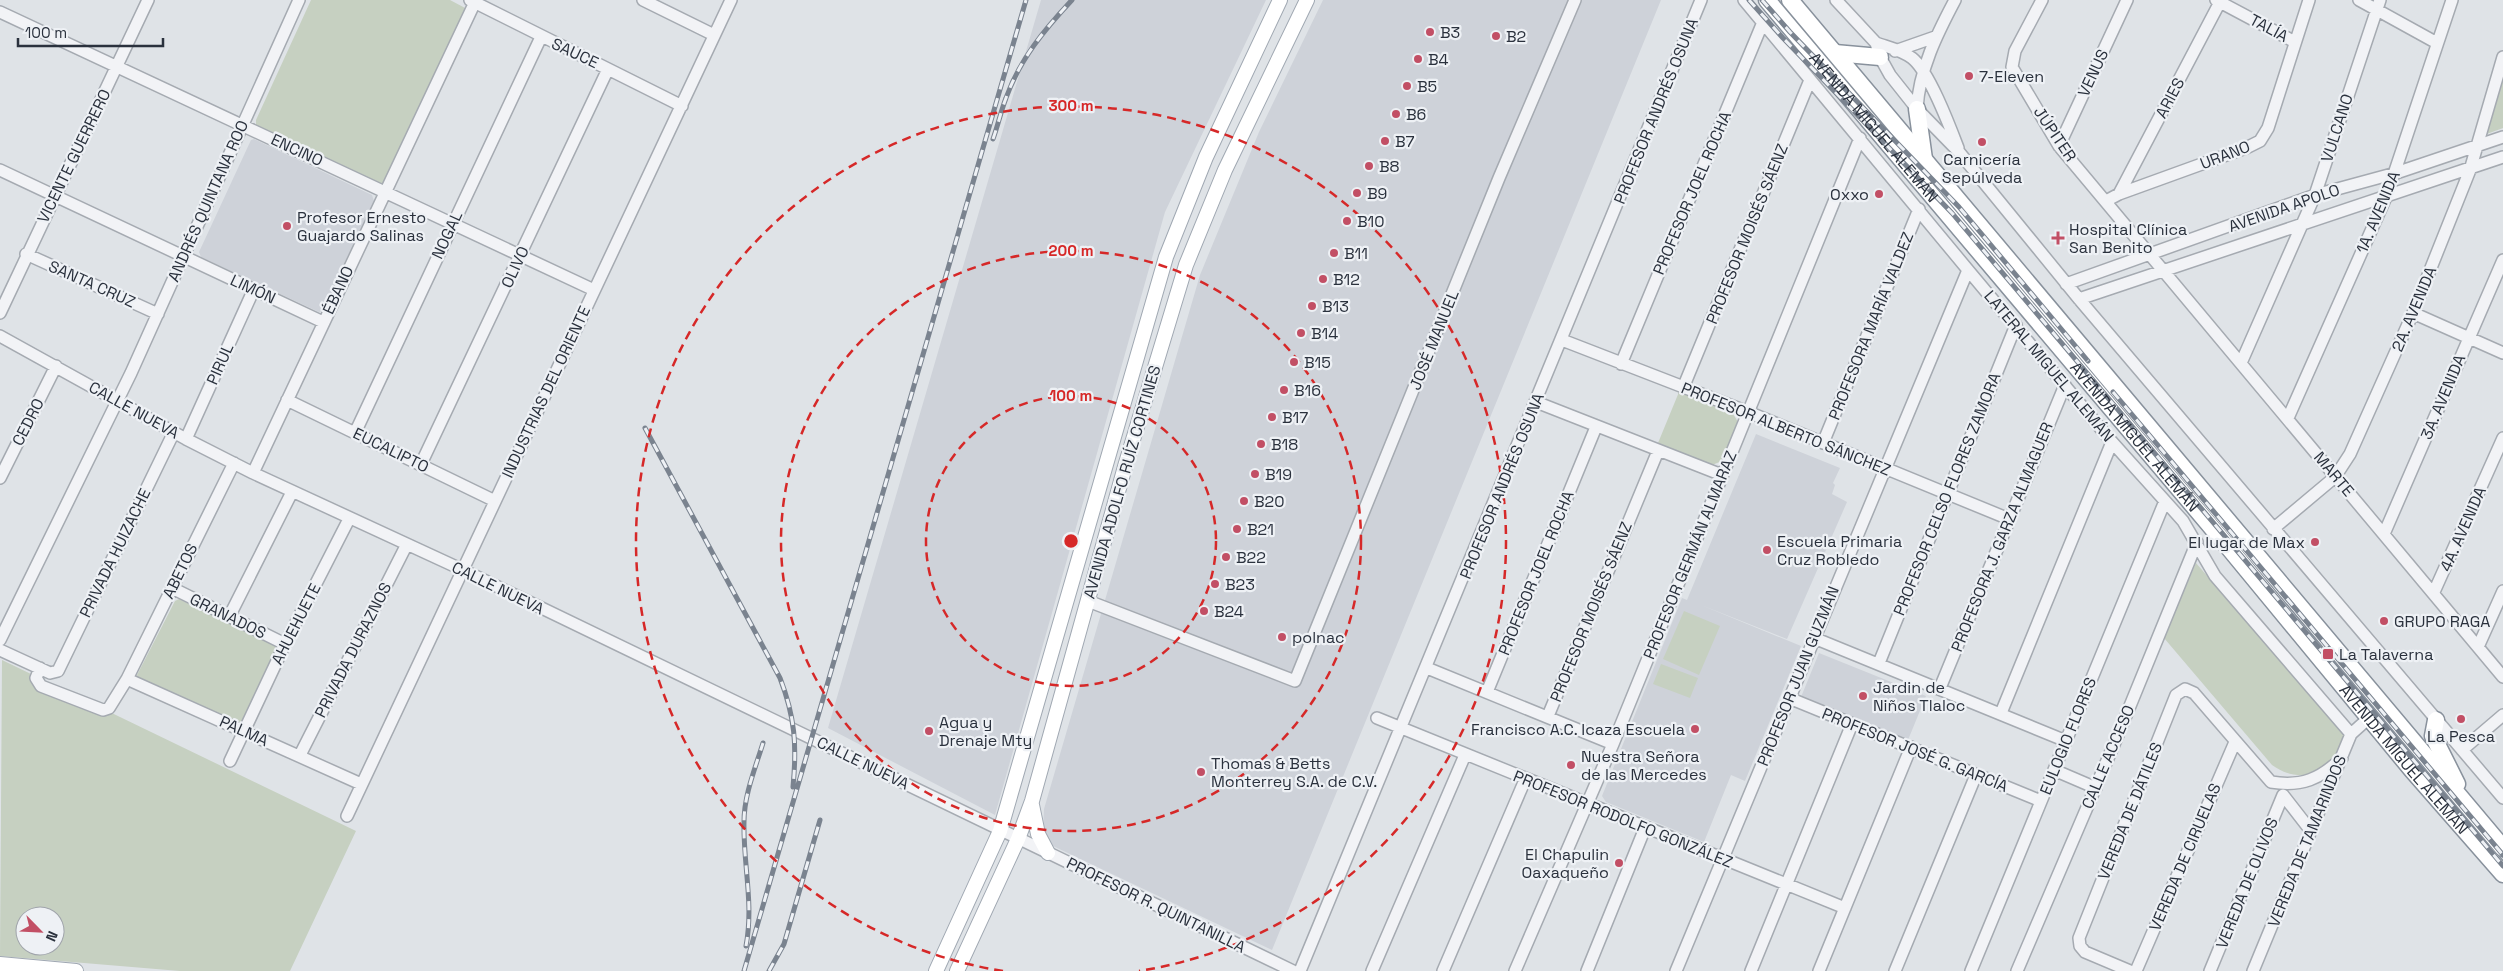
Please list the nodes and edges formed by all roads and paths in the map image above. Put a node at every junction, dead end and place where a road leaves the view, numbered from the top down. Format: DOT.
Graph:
graph roads {
  1 [pos="148,0"];
  2 [pos="299,0"];
  3 [pos="643,0"];
  4 [pos="731,0"];
  5 [pos="1280,0"];
  6 [pos="1307,0"];
  7 [pos="1576,0"];
  8 [pos="1701,0"];
  9 [pos="1744,0"];
  10 [pos="1767,0"];
  11 [pos="1790,0"];
  12 [pos="1836,0"];
  13 [pos="1955,0"];
  14 [pos="2042,0"];
  15 [pos="2126,0"];
  16 [pos="2309,0"];
  17 [pos="2359,0"];
  18 [pos="2452,0"];
  19 [pos="474,1"];
  20 [pos="2218,1"];
  21 [pos="2378,5"];
  22 [pos="0,12"];
  23 [pos="1763,22"];
  24 [pos="714,35"];
  25 [pos="541,37"];
  26 [pos="1935,37"];
  27 [pos="2295,42"];
  28 [pos="2437,43"];
  29 [pos="1878,50"];
  30 [pos="1897,50"];
  31 [pos="1835,53"];
  32 [pos="2503,57"];
  33 [pos="117,66"];
  34 [pos="608,69"];
  35 [pos="1924,74"];
  36 [pos="1810,80"];
  37 [pos="682,106"];
  38 [pos="1917,109"];
  39 [pos="242,124"];
  40 [pos="2503,137"];
  41 [pos="1860,138"];
  42 [pos="2478,144"];
  43 [pos="2059,146"];
  44 [pos="1959,152"];
  45 [pos="2503,157"];
  46 [pos="1925,161"];
  47 [pos="0,170"];
  48 [pos="2470,170"];
  49 [pos="2396,173"];
  50 [pos="384,191"];
  51 [pos="2119,194"];
  52 [pos="2315,195"];
  53 [pos="2387,195"];
  54 [pos="54,196"];
  55 [pos="2106,201"];
  56 [pos="1919,209"];
  57 [pos="452,223"];
  58 [pos="2304,223"];
  59 [pos="26,254"];
  60 [pos="521,255"];
  61 [pos="2150,255"];
  62 [pos="184,256"];
  63 [pos="2503,260"];
  64 [pos="1968,270"];
  65 [pos="2164,271"];
  66 [pos="2066,284"];
  67 [pos="254,289"];
  68 [pos="594,290"];
  69 [pos="2078,299"];
  70 [pos="0,313"];
  71 [pos="2413,313"];
  72 [pos="158,314"];
  73 [pos="323,322"];
  74 [pos="2016,326"];
  75 [pos="0,336"];
  76 [pos="2468,337"];
  77 [pos="1562,340"];
  78 [pos="2503,353"];
  79 [pos="2241,363"];
  80 [pos="1621,364"];
  81 [pos="56,366"];
  82 [pos="2064,385"];
  83 [pos="1683,388"];
  84 [pos="287,400"];
  85 [pos="117,401"];
  86 [pos="1536,402"];
  87 [pos="1748,412"];
  88 [pos="2288,418"];
  89 [pos="1596,427"];
  90 [pos="174,432"];
  91 [pos="355,433"];
  92 [pos="2503,438"];
  93 [pos="186,439"];
  94 [pos="2112,442"];
  95 [pos="1823,443"];
  96 [pos="1658,451"];
  97 [pos="234,464"];
  98 [pos="421,464"];
  99 [pos="1884,468"];
  100 [pos="253,473"];
  101 [pos="1722,475"];
  102 [pos="2336,477"];
  103 [pos="0,478"];
  104 [pos="292,492"];
  105 [pos="1947,495"];
  106 [pos="495,501"];
  107 [pos="2165,501"];
  108 [pos="349,519"];
  109 [pos="2009,519"];
  110 [pos="2273,529"];
  111 [pos="2384,534"];
  112 [pos="2197,542"];
  113 [pos="406,546"];
  114 [pos="463,570"];
  115 [pos="172,588"];
  116 [pos="2503,591"];
  117 [pos="2434,592"];
  118 [pos="1088,601"];
  119 [pos="229,617"];
  120 [pos="1814,638"];
  121 [pos="0,640"];
  122 [pos="285,644"];
  123 [pos="2478,647"];
  124 [pos="0,650"];
  125 [pos="1879,663"];
  126 [pos="40,668"];
  127 [pos="1427,668"];
  128 [pos="2503,677"];
  129 [pos="126,679"];
  130 [pos="1940,688"];
  131 [pos="1487,692"];
  132 [pos="1789,698"];
  133 [pos="2001,713"];
  134 [pos="2503,715"];
  135 [pos="1548,716"];
  136 [pos="2370,717"];
  137 [pos="1378,718"];
  138 [pos="2436,720"];
  139 [pos="1852,724"];
  140 [pos="1402,728"];
  141 [pos="244,731"];
  142 [pos="2351,734"];
  143 [pos="2066,741"];
  144 [pos="2235,742"];
  145 [pos="1613,744"];
  146 [pos="1912,747"];
  147 [pos="2462,750"];
  148 [pos="300,755"];
  149 [pos="1465,755"];
  150 [pos="2342,758"];
  151 [pos="230,761"];
  152 [pos="2054,770"];
  153 [pos="1976,775"];
  154 [pos="1525,780"];
  155 [pos="361,784"];
  156 [pos="2096,788"];
  157 [pos="2461,798"];
  158 [pos="2503,798"];
  159 [pos="1032,801"];
  160 [pos="2041,801"];
  161 [pos="1586,804"];
  162 [pos="347,816"];
  163 [pos="1645,828"];
  164 [pos="1000,831"];
  165 [pos="2311,831"];
  166 [pos="1018,839"];
  167 [pos="2503,848"];
  168 [pos="1048,853"];
  169 [pos="1723,859"];
  170 [pos="2503,874"];
  171 [pos="1787,885"];
  172 [pos="1845,908"];
  173 [pos="0,964"];
  174 [pos="76,971"];
  175 [pos="936,971"];
  176 [pos="957,971"];
  177 [pos="1293,971"];
  178 [pos="1300,971"];
  179 [pos="1372,971"];
  180 [pos="1443,971"];
  181 [pos="1515,971"];
  182 [pos="1587,971"];
  183 [pos="1676,971"];
  184 [pos="1751,971"];
  185 [pos="1819,971"];
  186 [pos="1895,971"];
  187 [pos="1971,971"];
  188 [pos="2017,971"];
  189 [pos="2130,971"];
  190 [pos="2136,971"];
  191 [pos="2210,971"];
  192 [pos="2253,971"];
  1 -- 33 [label="street, VICENTE GUERRERO"];
  2 -- 39 [label="street, ANDRÉS QUINTANA ROO"];
  3 -- 24 [label="street"];
  4 -- 24 [label="street, INDUSTRIAS DEL ORIENTE"];
  5 -- 164 [label="main road, AVENIDA ADOLFO RUÍZ CORTINES"];
  6 -- 118 [label="main road, AVENIDA ADOLFO RUÍZ CORTINES"];
  7 -- 118 [label="street, JOSÉ MANUEL"];
  8 -- 77 [label="street, PROFESOR ANDRÉS OSUNA"];
  9 -- 23 [label="street, LATERAL MIGUEL ALEMÁN"];
  10 -- 136 [label="highway, AVENIDA MIGUEL ALEMÁN"];
  11 -- 31 [label="highway, AVENIDA MIGUEL ALEMÁN"];
  12 -- 29 [label="street"];
  13 -- 26 [label="street"];
  14 -- 43 [label="street, JÚPITER"];
  15 -- 43 [label="street, VENUS"];
  16 -- 27 [label="street, URANO"];
  17 -- 21 [label="street"];
  18 -- 28 [label="street, 1A. AVENIDA"];
  19 -- 25 [label="street, SAUCE"];
  19 -- 50 [label="street, ÉBANO"];
  20 -- 27 [label="street, TALÍA"];
  20 -- 51 [label="street, ARIES"];
  21 -- 28 [label="street"];
  21 -- 52 [label="street, VULCANO"];
  22 -- 33 [label="street, ENCINO"];
  23 -- 36 [label="street, LATERAL MIGUEL ALEMÁN"];
  23 -- 80 [label="street, PROFESOR JOEL ROCHA"];
  24 -- 37 [label="street, INDUSTRIAS DEL ORIENTE"];
  25 -- 34 [label="street, SAUCE"];
  25 -- 57 [label="street, NOGAL"];
  26 -- 30 [label="street"];
  26 -- 35 [label="street"];
  27 -- 51 [label="street, URANO"];
  28 -- 49 [label="street, 1A. AVENIDA"];
  29 -- 30 [label="street"];
  29 -- 31 [label="highway"];
  29 -- 38 [label="street"];
  30 -- 35 [label="street"];
  31 -- 46 [label="highway, AVENIDA MIGUEL ALEMÁN"];
  32 -- 42 [label="street, 2A. AVENIDA"];
  33 -- 39 [label="street, ENCINO"];
  33 -- 54 [label="street, VICENTE GUERRERO"];
  34 -- 37 [label="street, SAUCE"];
  34 -- 60 [label="street, OLIVO"];
  35 -- 38 [label="street"];
  35 -- 44 [label="street"];
  36 -- 41 [label="street, LATERAL MIGUEL ALEMÁN"];
  36 -- 83 [label="street, PROFESOR MOISÉS SÁENZ"];
  37 -- 68 [label="street, INDUSTRIAS DEL ORIENTE"];
  38 -- 44 [label="street"];
  38 -- 46 [label="highway"];
  39 -- 50 [label="street, ENCINO"];
  39 -- 62 [label="street, ANDRÉS QUINTANA ROO"];
  40 -- 42 [label="street, AVENIDA APOLO"];
  41 -- 56 [label="street, LATERAL MIGUEL ALEMÁN"];
  41 -- 87 [label="street, PROFESOR GERMÁN ALMARAZ"];
  42 -- 48 [label="street, 2A. AVENIDA"];
  42 -- 49 [label="street, AVENIDA APOLO"];
  43 -- 55 [label="street, JÚPITER"];
  44 -- 66 [label="street"];
  45 -- 48 [label="street, AVENIDA APOLO"];
  46 -- 157 [label="highway, AVENIDA MIGUEL ALEMÁN"];
  47 -- 54 [label="street, LIMÓN"];
  48 -- 53 [label="street, AVENIDA APOLO"];
  48 -- 71 [label="street, 2A. AVENIDA"];
  49 -- 52 [label="street, AVENIDA APOLO"];
  49 -- 53 [label="street, 1A. AVENIDA"];
  50 -- 57 [label="street, ENCINO"];
  50 -- 73 [label="street, ÉBANO"];
  51 -- 55 [label="street, URANO"];
  52 -- 58 [label="street, VULCANO"];
  52 -- 61 [label="street, AVENIDA APOLO"];
  53 -- 58 [label="street, AVENIDA APOLO"];
  53 -- 88 [label="street, 1A. AVENIDA"];
  54 -- 59 [label="street, VICENTE GUERRERO"];
  54 -- 62 [label="street, LIMÓN"];
  55 -- 61 [label="street, JÚPITER"];
  56 -- 64 [label="street, LATERAL MIGUEL ALEMÁN"];
  56 -- 95 [label="street, PROFESORA MARÍA VALDEZ"];
  57 -- 60 [label="street, ENCINO"];
  57 -- 91 [label="street, NOGAL"];
  58 -- 65 [label="street, AVENIDA APOLO"];
  58 -- 79 [label="street, VULCANO"];
  59 -- 70 [label="street, VICENTE GUERRERO"];
  59 -- 72 [label="street, SANTA CRUZ"];
  60 -- 68 [label="street, ENCINO"];
  60 -- 98 [label="street, OLIVO"];
  61 -- 65 [label="street, JÚPITER"];
  61 -- 66 [label="street, AVENIDA APOLO"];
  62 -- 67 [label="street, LIMÓN"];
  62 -- 72 [label="street, ANDRÉS QUINTANA ROO"];
  63 -- 76 [label="street, 3A. AVENIDA"];
  64 -- 74 [label="street, LATERAL MIGUEL ALEMÁN"];
  64 -- 99 [label="street, PROFESOR JUAN GUZMÁN"];
  65 -- 69 [label="street, AVENIDA APOLO"];
  65 -- 79 [label="street, MARTE"];
  66 -- 69 [label="street"];
  67 -- 73 [label="street, LIMÓN"];
  67 -- 93 [label="street, PIRUL"];
  68 -- 106 [label="street, INDUSTRIAS DEL ORIENTE"];
  69 -- 110 [label="street"];
  71 -- 76 [label="street"];
  71 -- 102 [label="street, 2A. AVENIDA"];
  72 -- 85 [label="street, ANDRÉS QUINTANA ROO"];
  73 -- 84 [label="street, ÉBANO"];
  74 -- 82 [label="street, LATERAL MIGUEL ALEMÁN"];
  74 -- 105 [label="street, PROFESOR CELSO FLORES ZAMORA"];
  75 -- 81 [label="street, CALLE NUEVA"];
  76 -- 78 [label="street"];
  76 -- 111 [label="street, 3A. AVENIDA"];
  77 -- 80 [label="street, PROFESOR ALBERTO SÁNCHEZ"];
  77 -- 86 [label="street, PROFESOR ANDRÉS OSUNA"];
  79 -- 88 [label="street, MARTE"];
  80 -- 83 [label="street, PROFESOR ALBERTO SÁNCHEZ"];
  81 -- 85 [label="street, CALLE NUEVA"];
  81 -- 103 [label="street, CEDRO"];
  82 -- 94 [label="street, LATERAL MIGUEL ALEMÁN"];
  82 -- 109 [label="street, PROFESORA J. GARZA ALMAGUER"];
  83 -- 87 [label="street, PROFESOR ALBERTO SÁNCHEZ"];
  84 -- 91 [label="street, EUCALIPTO"];
  84 -- 100 [label="street, ÉBANO"];
  85 -- 90 [label="street, CALLE NUEVA"];
  85 -- 121 [label="street, ANDRÉS QUINTANA ROO"];
  86 -- 89 [label="street"];
  86 -- 127 [label="street, PROFESOR ANDRÉS OSUNA"];
  87 -- 95 [label="street, PROFESOR ALBERTO SÁNCHEZ"];
  87 -- 101 [label="street, PROFESOR GERMÁN ALMARAZ"];
  88 -- 102 [label="street, MARTE"];
  89 -- 96 [label="street"];
  89 -- 131 [label="street, PROFESOR JOEL ROCHA"];
  90 -- 93 [label="street, CALLE NUEVA"];
  90 -- 126 [label="street, PRIVADA HUIZACHE"];
  91 -- 98 [label="street, EUCALIPTO"];
  92 -- 117 [label="street, 4A. AVENIDA"];
  93 -- 97 [label="street, CALLE NUEVA"];
  94 -- 107 [label="street, LATERAL MIGUEL ALEMÁN"];
  94 -- 133 [label="street"];
  95 -- 99 [label="street, PROFESOR ALBERTO SÁNCHEZ"];
  96 -- 101 [label="street"];
  96 -- 135 [label="street, PROFESOR MOISÉS SÁENZ"];
  97 -- 100 [label="street, CALLE NUEVA"];
  97 -- 115 [label="street, ABETOS"];
  98 -- 106 [label="street, EUCALIPTO"];
  99 -- 105 [label="street, PROFESOR ALBERTO SÁNCHEZ"];
  99 -- 120 [label="street, PROFESOR JUAN GUZMÁN"];
  100 -- 104 [label="street, CALLE NUEVA"];
  101 -- 145 [label="street, PROFESOR GERMÁN ALMARAZ"];
  102 -- 110 [label="street, 2A. AVENIDA"];
  102 -- 111 [label="street, MARTE"];
  104 -- 108 [label="street, CALLE NUEVA"];
  104 -- 119 [label="street"];
  105 -- 109 [label="street, PROFESOR ALBERTO SÁNCHEZ"];
  105 -- 125 [label="street, PROFESOR CELSO FLORES ZAMORA"];
  106 -- 114 [label="street, INDUSTRIAS DEL ORIENTE"];
  107 -- 112 [label="street, LATERAL MIGUEL ALEMÁN"];
  107 -- 143 [label="street, EULOGIO FLORES"];
  108 -- 113 [label="street, CALLE NUEVA"];
  108 -- 122 [label="street, AHUEHUETE"];
  109 -- 130 [label="street, PROFESORA J. GARZA ALMAGUER"];
  110 -- 138 [label="street"];
  111 -- 117 [label="street, MARTE"];
  112 -- 142 [label="street, LATERAL MIGUEL ALEMÁN"];
  112 -- 156 [label="street, CALLE ACCESO"];
  113 -- 114 [label="street, CALLE NUEVA"];
  113 -- 148 [label="street, PRIVADA DURAZNOS"];
  114 -- 155 [label="street, INDUSTRIAS DEL ORIENTE"];
  114 -- 164 [label="street, CALLE NUEVA"];
  115 -- 119 [label="street, GRANADOS"];
  115 -- 129 [label="street, ABETOS"];
  116 -- 123 [label="street"];
  117 -- 123 [label="street, MARTE"];
  118 -- 159 [label="main road, AVENIDA ADOLFO RUÍZ CORTINES"];
  119 -- 122 [label="street, GRANADOS"];
  120 -- 125 [label="street"];
  120 -- 132 [label="street, PROFESOR JUAN GUZMÁN"];
  122 -- 141 [label="street, AHUEHUETE"];
  123 -- 128 [label="street, MARTE"];
  124 -- 126 [label="street"];
  125 -- 130 [label="street"];
  126 -- 129 [label="street, ABETOS"];
  127 -- 131 [label="street"];
  127 -- 140 [label="street, PROFESOR ANDRÉS OSUNA"];
  129 -- 141 [label="street, PALMA"];
  130 -- 133 [label="street"];
  131 -- 135 [label="street"];
  132 -- 139 [label="street, PROFESOR JOSÉ G. GARCÍA"];
  132 -- 169 [label="street, PROFESOR JUAN GUZMÁN"];
  133 -- 143 [label="street"];
  134 -- 147 [label="street"];
  135 -- 145 [label="street"];
  136 -- 142 [label="street, VEREDA DE TAMARINDOS"];
  136 -- 170 [label="highway, AVENIDA MIGUEL ALEMÁN"];
  137 -- 140 [label="street, PROFESOR RODOLFO GONZÁLEZ"];
  138 -- 147 [label="street"];
  138 -- 157 [label="highway"];
  139 -- 146 [label="street, PROFESOR JOSÉ G. GARCÍA"];
  139 -- 171 [label="street"];
  140 -- 149 [label="street, PROFESOR RODOLFO GONZÁLEZ"];
  140 -- 178 [label="street, PROFESOR ANDRÉS OSUNA"];
  141 -- 148 [label="street, PALMA"];
  141 -- 151 [label="street, AHUEHUETE"];
  142 -- 150 [label="street, VEREDA DE TAMARINDOS"];
  143 -- 152 [label="street, EULOGIO FLORES"];
  144 -- 150 [label="street"];
  144 -- 189 [label="street, VEREDA DE DÁTILES"];
  144 -- 190 [label="street, VEREDA DE CIRUELAS"];
  145 -- 161 [label="street, PROFESOR GERMÁN ALMARAZ"];
  146 -- 153 [label="street, PROFESOR JOSÉ G. GARCÍA"];
  146 -- 172 [label="street"];
  147 -- 158 [label="street"];
  148 -- 155 [label="street, PALMA"];
  149 -- 154 [label="street, PROFESOR RODOLFO GONZÁLEZ"];
  149 -- 179 [label="street"];
  150 -- 165 [label="street, VEREDA DE TAMARINDOS"];
  152 -- 156 [label="street"];
  152 -- 160 [label="street, EULOGIO FLORES"];
  153 -- 160 [label="street, PROFESOR JOSÉ G. GARCÍA"];
  153 -- 186 [label="street"];
  154 -- 161 [label="street, PROFESOR RODOLFO GONZÁLEZ"];
  154 -- 180 [label="street"];
  155 -- 162 [label="street, INDUSTRIAS DEL ORIENTE"];
  156 -- 188 [label="street, CALLE ACCESO"];
  157 -- 167 [label="highway, AVENIDA MIGUEL ALEMÁN"];
  159 -- 166 [label="main road, AVENIDA ADOLFO RUÍZ CORTINES"];
  159 -- 168 [label="main road"];
  160 -- 187 [label="street, EULOGIO FLORES"];
  161 -- 163 [label="street, PROFESOR RODOLFO GONZÁLEZ"];
  161 -- 181 [label="street, PROFESOR GERMÁN ALMARAZ"];
  163 -- 169 [label="street, PROFESOR RODOLFO GONZÁLEZ"];
  163 -- 182 [label="street"];
  164 -- 166 [label="street, CALLE NUEVA"];
  164 -- 175 [label="main road, AVENIDA ADOLFO RUÍZ CORTINES"];
  165 -- 191 [label="street, VEREDA DE OLIVOS"];
  165 -- 192 [label="street, VEREDA DE TAMARINDOS"];
  166 -- 168 [label="street, PROFESOR R. QUINTANILLA"];
  166 -- 176 [label="main road, AVENIDA ADOLFO RUÍZ CORTINES"];
  168 -- 177 [label="street, PROFESOR R. QUINTANILLA"];
  169 -- 171 [label="street, PROFESOR RODOLFO GONZÁLEZ"];
  169 -- 183 [label="street, PROFESOR JUAN GUZMÁN"];
  171 -- 172 [label="street, PROFESOR RODOLFO GONZÁLEZ"];
  171 -- 184 [label="street"];
  172 -- 185 [label="street"];
  173 -- 174 [label="main road"];
}
